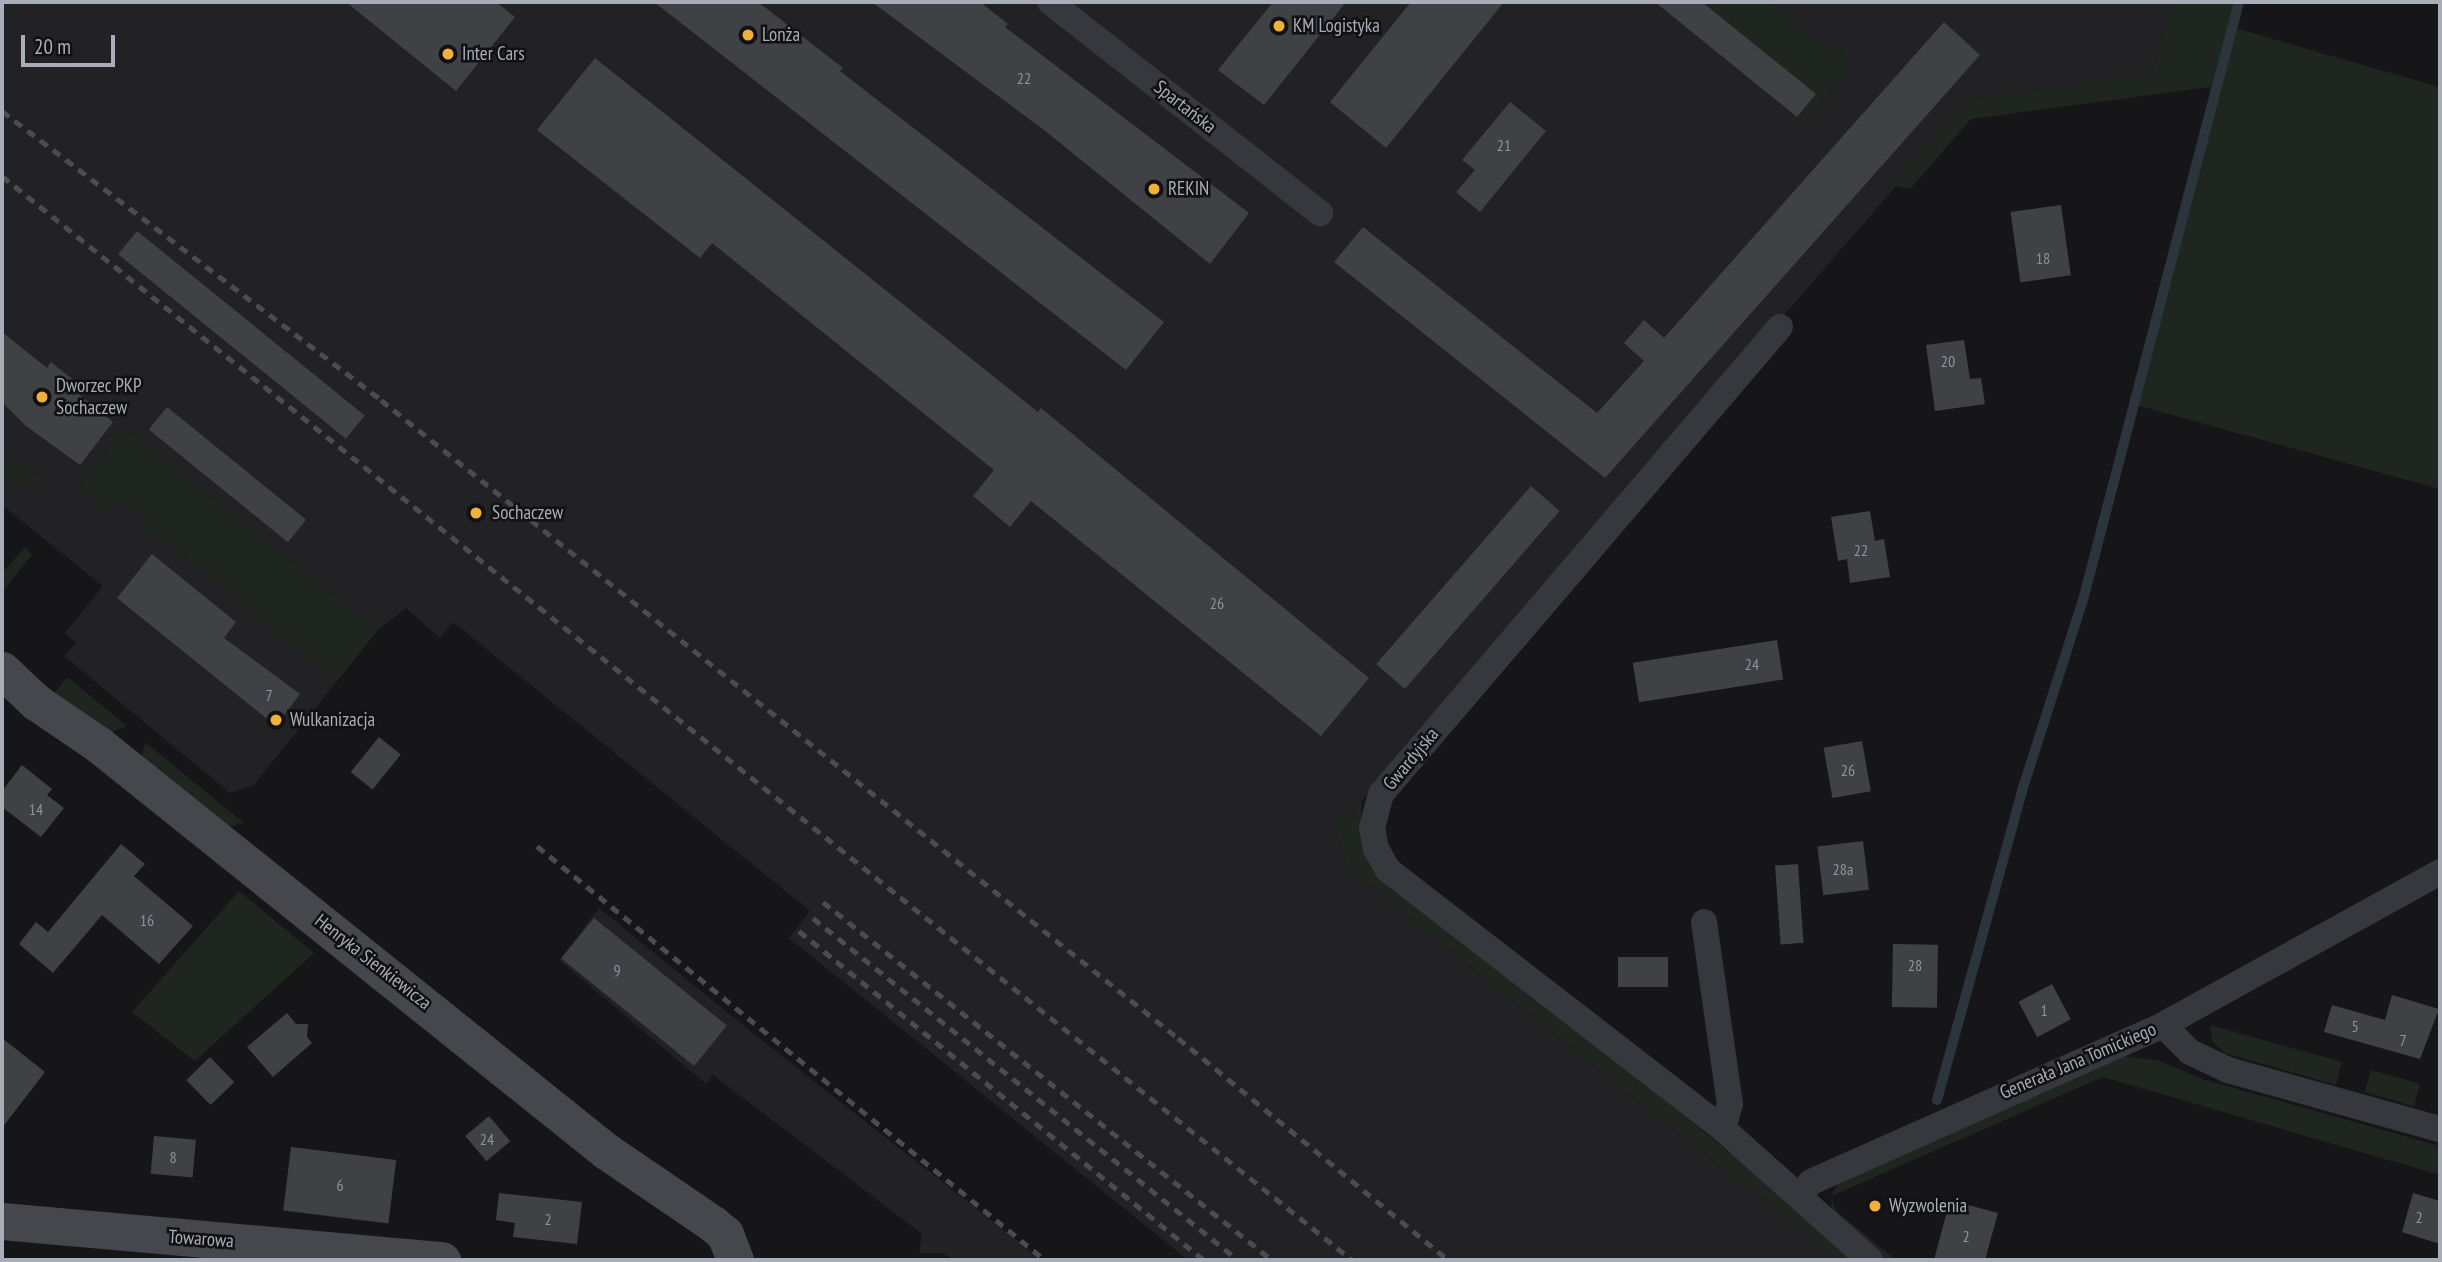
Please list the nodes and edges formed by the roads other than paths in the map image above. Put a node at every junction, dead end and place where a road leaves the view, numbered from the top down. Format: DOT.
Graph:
graph roads {
  1 [pos="1050,2"];
  2 [pos="1320,213"];
  3 [pos="1780,327"];
  4 [pos="2,670"];
  5 [pos="2440,872"];
  6 [pos="1704,922"];
  7 [pos="2163,1025"];
  8 [pos="1723,1129"];
  9 [pos="2440,1129"];
  10 [pos="1799,1196"];
  11 [pos="2,1221"];
  12 [pos="279,1253"];
  13 [pos="442,1260"];
  14 [pos="735,1260"];
  15 [pos="1870,1260"];
  1 -- 2 [label="street, Spartańska"];
  3 -- 8 [label="street, Gwardyjska"];
  4 -- 14 [label="street, Henryka Sienkiewicza"];
  5 -- 7 [label="street, Generała Jana Tomickiego"];
  6 -- 8 [label="street"];
  7 -- 9 [label="street"];
  7 -- 10 [label="street, Generała Jana Tomickiego"];
  8 -- 10 [label="street, Gwardyjska"];
  10 -- 15 [label="street, Gwardyjska"];
  11 -- 12 [label="street, Towarowa"];
  12 -- 13 [label="street, Towarowa"];
}
